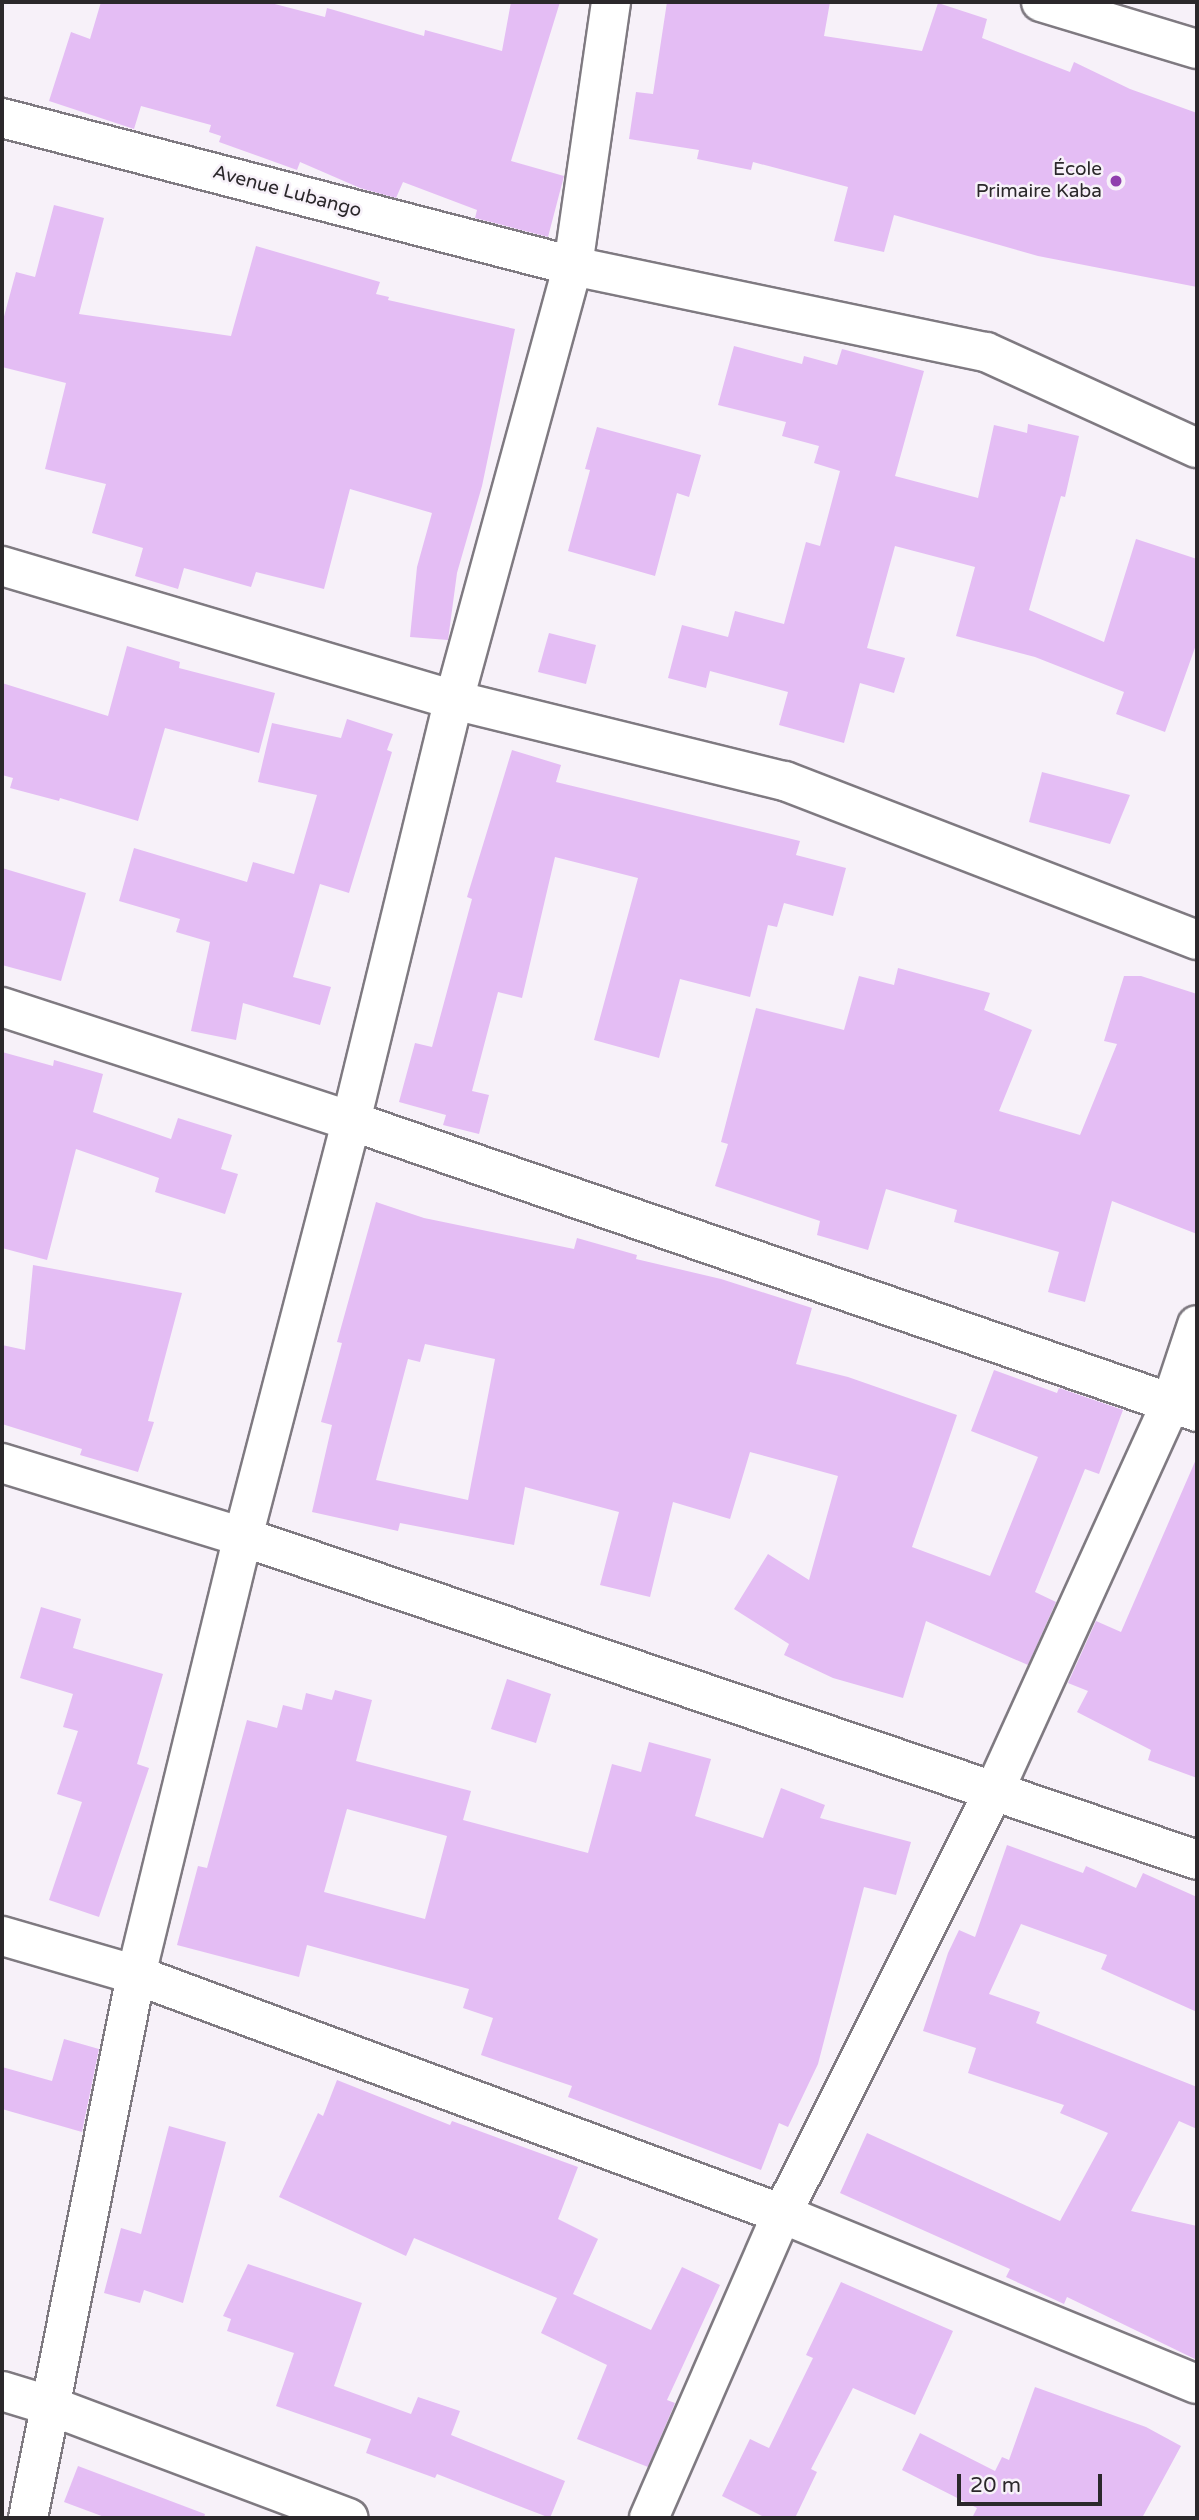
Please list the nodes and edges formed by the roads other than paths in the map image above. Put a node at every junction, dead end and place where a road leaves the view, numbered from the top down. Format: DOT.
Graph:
graph roads {
  1 [pos="611,2"];
  2 [pos="1041,2"];
  3 [pos="1197,49"];
  4 [pos="2,118"];
  5 [pos="573,266"];
  6 [pos="1197,448"];
  7 [pos="2,566"];
  8 [pos="454,699"];
  9 [pos="1197,940"];
  10 [pos="2,1007"];
  11 [pos="351,1121"];
  12 [pos="1197,1325"];
  13 [pos="1184,1408"];
  14 [pos="2,1463"];
  15 [pos="243,1536"];
  16 [pos="995,1789"];
  17 [pos="1197,1860"];
  18 [pos="2,1936"];
  19 [pos="136,1975"];
  20 [pos="782,2214"];
  21 [pos="1197,2384"];
  22 [pos="2,2391"];
  23 [pos="48,2405"];
  24 [pos="28,2518"];
  25 [pos="348,2518"];
  26 [pos="649,2518"];
  1 -- 5 [label="street"];
  2 -- 3 [label="street"];
  4 -- 5 [label="street, Avenue Lubango"];
  5 -- 6 [label="street, Avenue Lubango"];
  5 -- 8 [label="street"];
  7 -- 8 [label="street"];
  8 -- 9 [label="street"];
  8 -- 11 [label="street"];
  10 -- 11 [label="street"];
  11 -- 13 [label="street"];
  11 -- 15 [label="street"];
  12 -- 13 [label="street"];
  13 -- 16 [label="street"];
  14 -- 15 [label="street"];
  15 -- 16 [label="street"];
  15 -- 19 [label="street"];
  16 -- 17 [label="street"];
  16 -- 20 [label="street"];
  18 -- 19 [label="street"];
  19 -- 20 [label="street"];
  19 -- 23 [label="street"];
  20 -- 21 [label="street"];
  20 -- 26 [label="street"];
  22 -- 23 [label="street"];
  23 -- 24 [label="street"];
  23 -- 25 [label="street"];
}
